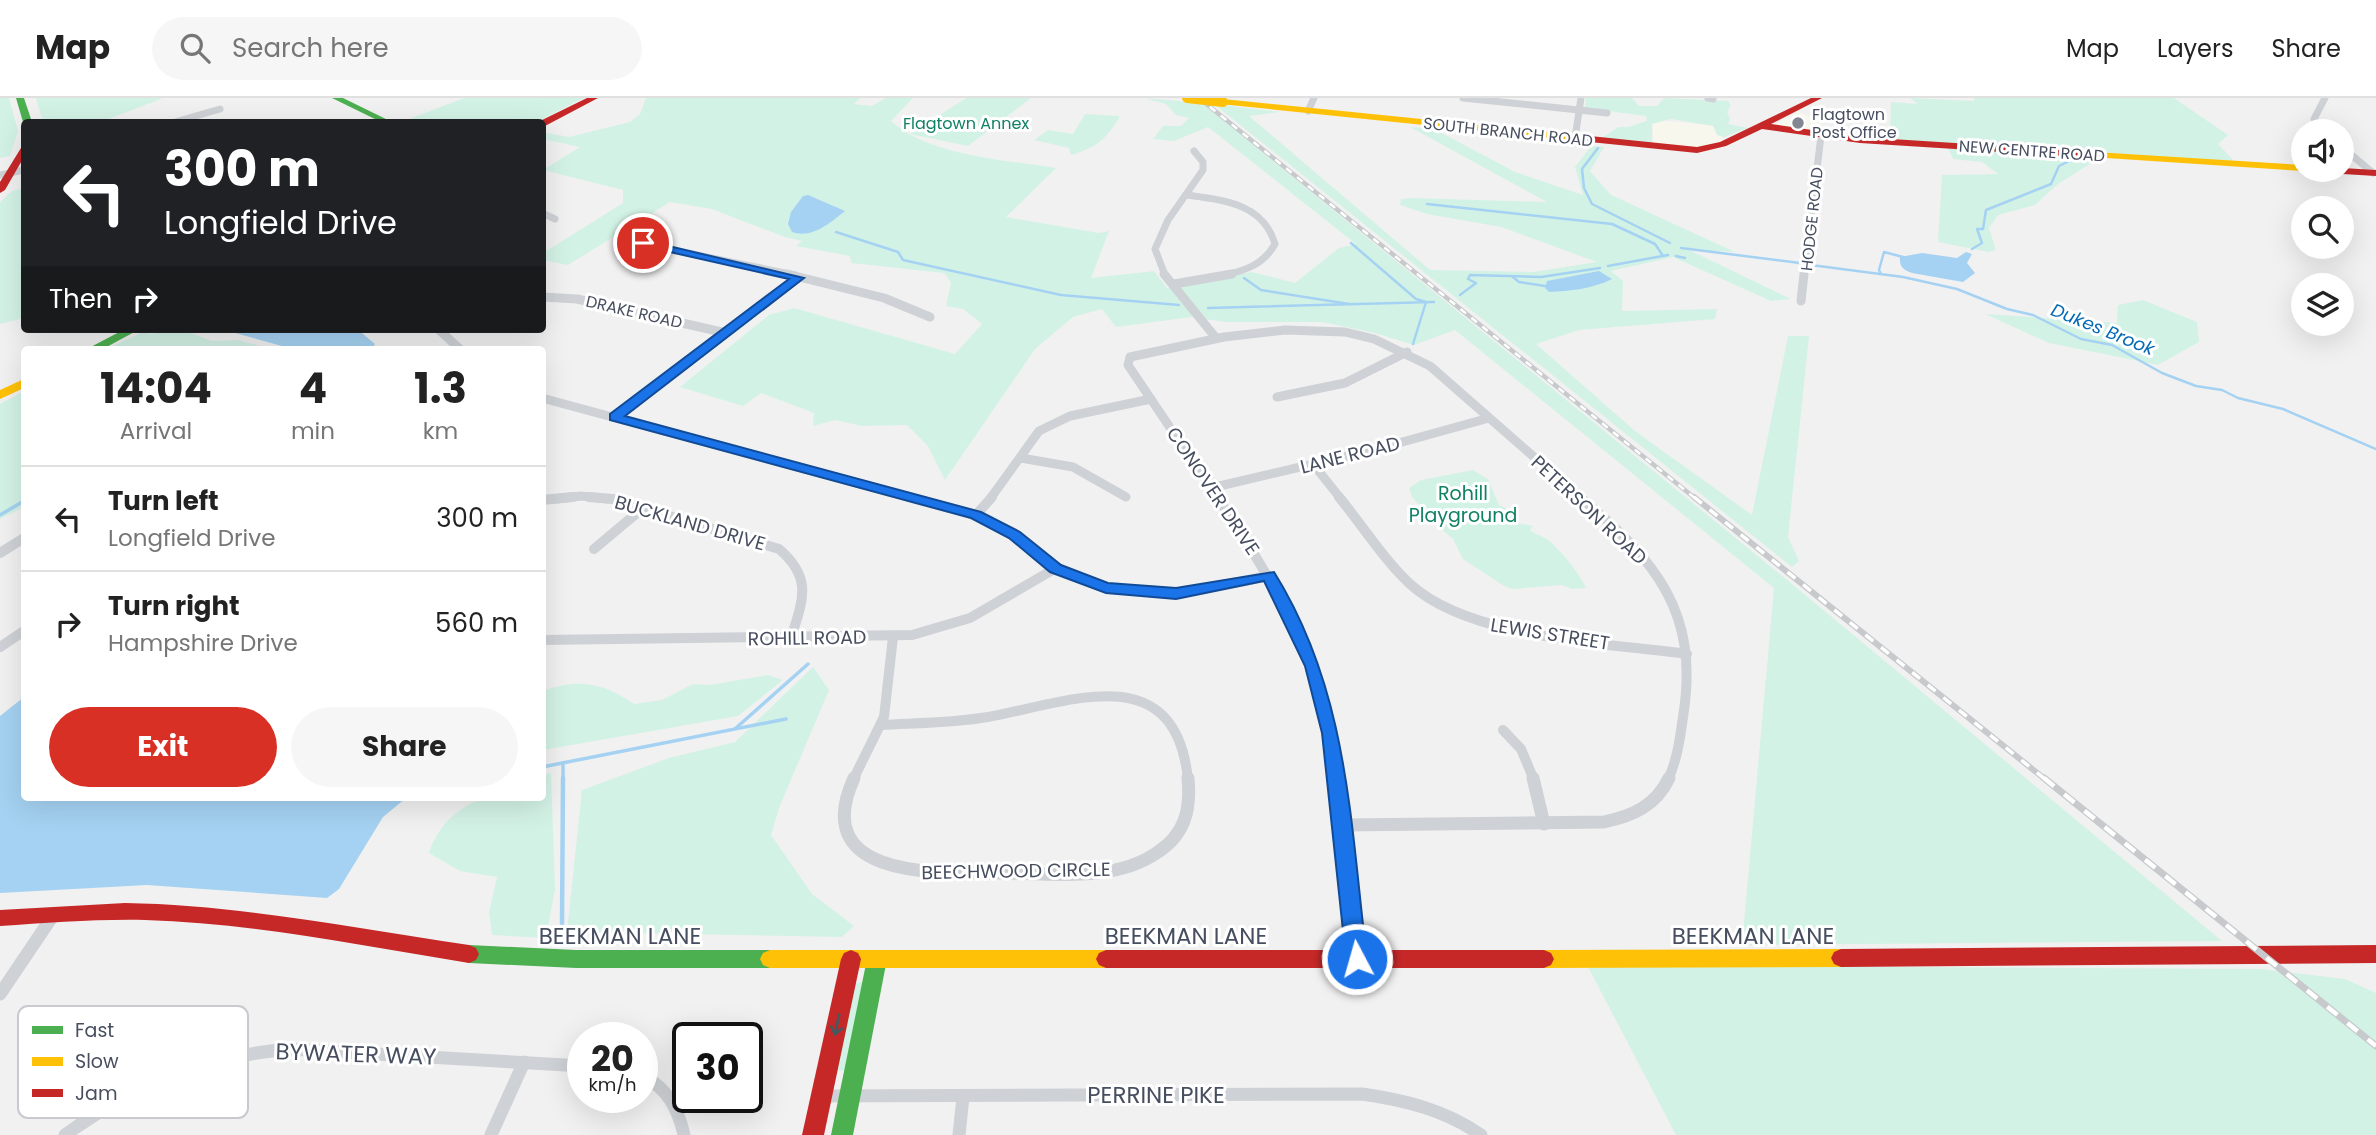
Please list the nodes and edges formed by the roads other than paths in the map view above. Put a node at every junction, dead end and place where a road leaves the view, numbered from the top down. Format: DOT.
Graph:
graph roads {
  1 [pos="20,98"];
  2 [pos="336,98"];
  3 [pos="594,98"];
  4 [pos="1188,98"];
  5 [pos="1463,98"];
  6 [pos="1581,98"];
  7 [pos="1818,98"];
  8 [pos="2325,98"];
  9 [pos="1311,105"];
  10 [pos="220,109"];
  11 [pos="1579,110"];
  12 [pos="1607,113"];
  13 [pos="27,119"];
  14 [pos="185,119"];
  15 [pos="381,119"];
  16 [pos="2315,119"];
  17 [pos="546,122"];
  18 [pos="1762,126"];
  19 [pos="1821,136"];
  20 [pos="1575,138"];
  21 [pos="1194,151"];
  22 [pos="21,156"];
  23 [pos="2354,157"];
  24 [pos="2291,167"];
  25 [pos="12,172"];
  26 [pos="2354,172"];
  27 [pos="2374,173"];
  28 [pos="0,190"];
  29 [pos="1186,195"];
  30 [pos="546,215"];
  31 [pos="555,219"];
  32 [pos="639,239"];
  33 [pos="798,278"];
  34 [pos="1174,284"];
  35 [pos="546,297"];
  36 [pos="1801,301"];
  37 [pos="930,317"];
  38 [pos="126,333"];
  39 [pos="442,333"];
  40 [pos="726,333"];
  41 [pos="1216,338"];
  42 [pos="99,346"];
  43 [pos="457,346"];
  44 [pos="1407,352"];
  45 [pos="1130,356"];
  46 [pos="21,385"];
  47 [pos="0,396"];
  48 [pos="1277,397"];
  49 [pos="546,399"];
  50 [pos="1151,399"];
  51 [pos="615,417"];
  52 [pos="1489,418"];
  53 [pos="1021,458"];
  54 [pos="1313,464"];
  55 [pos="1211,488"];
  56 [pos="1126,497"];
  57 [pos="546,500"];
  58 [pos="643,508"];
  59 [pos="976,515"];
  60 [pos="21,540"];
  61 [pos="594,549"];
  62 [pos="0,553"];
  63 [pos="1056,568"];
  64 [pos="1269,576"];
  65 [pos="21,633"];
  66 [pos="893,637"];
  67 [pos="791,638"];
  68 [pos="546,640"];
  69 [pos="0,647"];
  70 [pos="1687,654"];
  71 [pos="881,725"];
  72 [pos="1503,730"];
  73 [pos="1545,824"];
  74 [pos="1342,825"];
  75 [pos="54,914"];
  76 [pos="0,918"];
  77 [pos="2376,954"];
  78 [pos="851,959"];
  79 [pos="877,959"];
  80 [pos="1357,959"];
  81 [pos="0,994"];
  82 [pos="248,1050"];
  83 [pos="524,1062"];
  84 [pos="567,1065"];
  85 [pos="658,1085"];
  86 [pos="850,1095"];
  87 [pos="821,1096"];
  88 [pos="964,1097"];
  89 [pos="87,1118"];
  90 [pos="65,1135"];
  91 [pos="491,1135"];
  92 [pos="684,1135"];
  93 [pos="813,1135"];
  94 [pos="842,1135"];
  95 [pos="959,1135"];
  96 [pos="1482,1135"];
  1 -- 13 [label="street"];
  2 -- 15 [label="street"];
  3 -- 17 [label="street"];
  4 -- 9 [label="street, SOUTH BRANCH ROAD, bridge"];
  5 -- 11 [label="street"];
  6 -- 11 [label="street"];
  7 -- 18 [label="street, SOUTH BRANCH ROAD"];
  8 -- 16 [label="street"];
  9 -- 20 [label="street, SOUTH BRANCH ROAD"];
  10 -- 14 [label="street"];
  11 -- 12 [label="street"];
  11 -- 20 [label="street"];
  18 -- 19 [label="street, NEW CENTRE ROAD"];
  18 -- 20 [label="street, SOUTH BRANCH ROAD"];
  19 -- 24 [label="street, NEW CENTRE ROAD"];
  19 -- 36 [label="street, HODGE ROAD"];
  21 -- 29 [label="street"];
  22 -- 25 [label="street"];
  23 -- 27 [label="street"];
  25 -- 28 [label="street"];
  26 -- 27 [label="street"];
  29 -- 34 [label="street"];
  29 -- 34 [label="street"];
  30 -- 31 [label="street"];
  32 -- 33 [label="street"];
  33 -- 37 [label="street"];
  33 -- 40 [label="street"];
  34 -- 41 [label="street"];
  35 -- 40 [label="street, DRAKE ROAD"];
  38 -- 42 [label="street"];
  39 -- 43 [label="street"];
  40 -- 51 [label="street"];
  41 -- 44 [label="street, PETERSON ROAD"];
  41 -- 45 [label="street, PETERSON ROAD"];
  44 -- 48 [label="street"];
  44 -- 52 [label="street, PETERSON ROAD"];
  45 -- 50 [label="street, CONOVER DRIVE"];
  46 -- 47 [label="street"];
  49 -- 51 [label="street"];
  50 -- 53 [label="street"];
  50 -- 55 [label="street, CONOVER DRIVE"];
  51 -- 59 [label="street"];
  52 -- 54 [label="street, LANE ROAD"];
  52 -- 70 [label="street, PETERSON ROAD"];
  53 -- 56 [label="street"];
  53 -- 59 [label="street"];
  54 -- 55 [label="street, LANE ROAD"];
  54 -- 70 [label="street, LEWIS STREET"];
  55 -- 64 [label="street, CONOVER DRIVE"];
  57 -- 58 [label="street, BUCKLAND DRIVE"];
  58 -- 61 [label="street"];
  58 -- 67 [label="street, BUCKLAND DRIVE"];
  59 -- 63 [label="street"];
  60 -- 62 [label="street"];
  63 -- 64 [label="street"];
  63 -- 66 [label="street, ROHILL ROAD"];
  64 -- 74 [label="street, CONOVER DRIVE"];
  65 -- 69 [label="street"];
  66 -- 67 [label="street, ROHILL ROAD"];
  66 -- 71 [label="street, BEECHWOOD CIRCLE"];
  67 -- 68 [label="street, ROHILL ROAD"];
  70 -- 73 [label="street, PETERSON ROAD"];
  71 -- 71 [label="street, BEECHWOOD CIRCLE"];
  72 -- 73 [label="street"];
  73 -- 74 [label="street, PETERSON ROAD"];
  74 -- 80 [label="street, CONOVER DRIVE"];
  75 -- 76 [label="street, BEEKMAN LANE"];
  75 -- 78 [label="street, BEEKMAN LANE"];
  75 -- 81 [label="street"];
  77 -- 80 [label="street, BEEKMAN LANE"];
  78 -- 79 [label="street, BEEKMAN LANE"];
  78 -- 87 [label="street, one-way"];
  79 -- 80 [label="street, BEEKMAN LANE"];
  79 -- 86 [label="street"];
  82 -- 83 [label="street, BYWATER WAY"];
  83 -- 84 [label="street, BYWATER WAY"];
  83 -- 91 [label="street"];
  85 -- 92 [label="street"];
  86 -- 87 [label="street, PERRINE PIKE"];
  86 -- 88 [label="street, PERRINE PIKE"];
  86 -- 94 [label="street"];
  87 -- 93 [label="street"];
  88 -- 95 [label="street"];
  88 -- 96 [label="street, PERRINE PIKE"];
  89 -- 90 [label="street, BYWATER WAY"];
}
